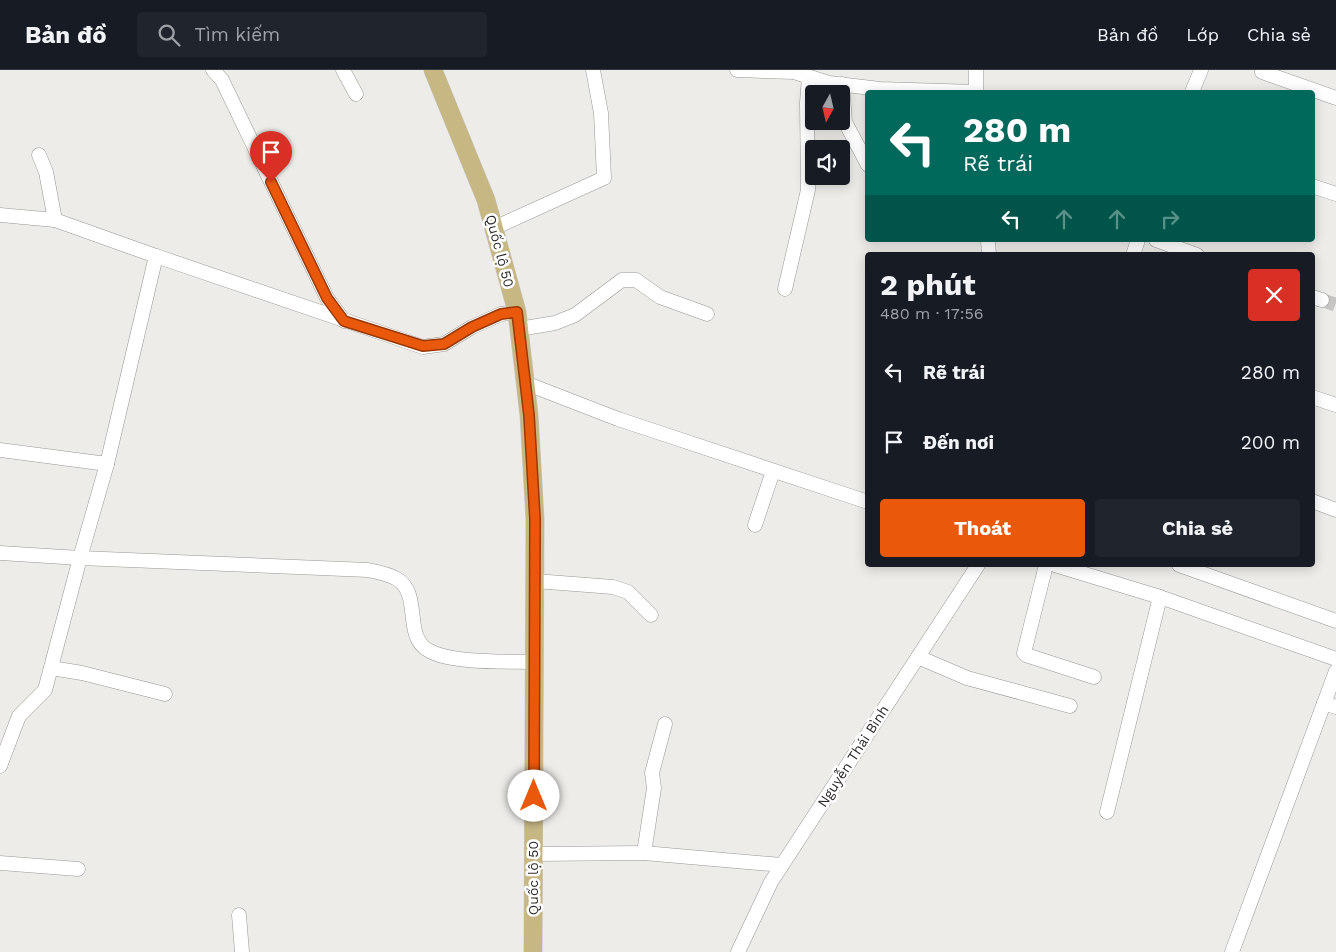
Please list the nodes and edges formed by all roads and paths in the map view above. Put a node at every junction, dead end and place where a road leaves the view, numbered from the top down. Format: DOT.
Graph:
graph roads {
  1 [pos="213,70"];
  2 [pos="343,70"];
  3 [pos="433,70"];
  4 [pos="593,70"];
  5 [pos="736,70"];
  6 [pos="976,70"];
  7 [pos="1200,70"];
  8 [pos="1262,72"];
  9 [pos="809,77"];
  10 [pos="832,79"];
  11 [pos="912,90"];
  12 [pos="976,90"];
  13 [pos="1193,90"];
  14 [pos="1313,90"];
  15 [pos="1315,91"];
  16 [pos="356,94"];
  17 [pos="1336,98"];
  18 [pos="39,156"];
  19 [pos="865,159"];
  20 [pos="1315,187"];
  21 [pos="1336,194"];
  22 [pos="0,215"];
  23 [pos="55,220"];
  24 [pos="494,228"];
  25 [pos="1161,242"];
  26 [pos="1189,252"];
  27 [pos="156,256"];
  28 [pos="785,289"];
  29 [pos="706,314"];
  30 [pos="518,320"];
  31 [pos="344,321"];
  32 [pos="525,382"];
  33 [pos="1315,398"];
  34 [pos="1336,405"];
  35 [pos="0,450"];
  36 [pos="107,464"];
  37 [pos="773,471"];
  38 [pos="865,501"];
  39 [pos="1315,502"];
  40 [pos="1336,510"];
  41 [pos="755,525"];
  42 [pos="0,554"];
  43 [pos="84,559"];
  44 [pos="977,567"];
  45 [pos="1045,567"];
  46 [pos="1062,567"];
  47 [pos="1185,567"];
  48 [pos="535,582"];
  49 [pos="1160,597"];
  50 [pos="651,615"];
  51 [pos="1336,621"];
  52 [pos="918,657"];
  53 [pos="1336,659"];
  54 [pos="534,662"];
  55 [pos="55,669"];
  56 [pos="1336,671"];
  57 [pos="1094,677"];
  58 [pos="165,694"];
  59 [pos="1330,705"];
  60 [pos="1070,706"];
  61 [pos="665,724"];
  62 [pos="6,733"];
  63 [pos="0,766"];
  64 [pos="1107,812"];
  65 [pos="644,853"];
  66 [pos="534,854"];
  67 [pos="0,863"];
  68 [pos="782,865"];
  69 [pos="78,870"];
  70 [pos="239,915"];
  71 [pos="1236,951"];
  72 [pos="242,952"];
  73 [pos="533,952"];
  74 [pos="738,952"];
  1 -- 31 [label="street"];
  2 -- 16 [label="street"];
  3 -- 24 [label="main road, Quốc lộ 50"];
  4 -- 24 [label="street"];
  5 -- 9 [label="street"];
  6 -- 12 [label="street"];
  7 -- 13 [label="street"];
  8 -- 14 [label="street"];
  9 -- 10 [label="street"];
  9 -- 28 [label="street"];
  10 -- 11 [label="street"];
  10 -- 19 [label="street"];
  15 -- 17 [label="street"];
  18 -- 23 [label="street"];
  20 -- 21 [label="street"];
  22 -- 23 [label="street"];
  23 -- 27 [label="street"];
  24 -- 30 [label="main road, Quốc lộ 50"];
  25 -- 26 [label="street"];
  27 -- 31 [label="street"];
  27 -- 36 [label="street"];
  29 -- 30 [label="street"];
  30 -- 31 [label="street"];
  30 -- 32 [label="main road, Quốc lộ 50"];
  32 -- 37 [label="street"];
  32 -- 48 [label="main road, Quốc lộ 50"];
  33 -- 34 [label="street"];
  35 -- 36 [label="street"];
  36 -- 43 [label="street"];
  37 -- 38 [label="street"];
  37 -- 41 [label="street"];
  39 -- 40 [label="street"];
  42 -- 43 [label="street"];
  43 -- 54 [label="street"];
  43 -- 55 [label="street"];
  44 -- 52 [label="street, Nguyễn Thái Bình"];
  45 -- 57 [label="street"];
  46 -- 49 [label="street"];
  47 -- 51 [label="street"];
  48 -- 50 [label="street"];
  48 -- 54 [label="main road, Quốc lộ 50"];
  49 -- 53 [label="street"];
  49 -- 64 [label="street"];
  52 -- 60 [label="street"];
  52 -- 68 [label="street, Nguyễn Thái Bình"];
  54 -- 66 [label="main road, Quốc lộ 50"];
  55 -- 58 [label="street"];
  55 -- 62 [label="street"];
  56 -- 59 [label="street"];
  59 -- 71 [label="street"];
  61 -- 65 [label="street"];
  62 -- 63 [label="street"];
  65 -- 66 [label="street"];
  65 -- 68 [label="street"];
  66 -- 73 [label="main road, Quốc lộ 50"];
  67 -- 69 [label="street"];
  68 -- 74 [label="street, Nguyễn Thái Bình"];
  70 -- 72 [label="street"];
}
